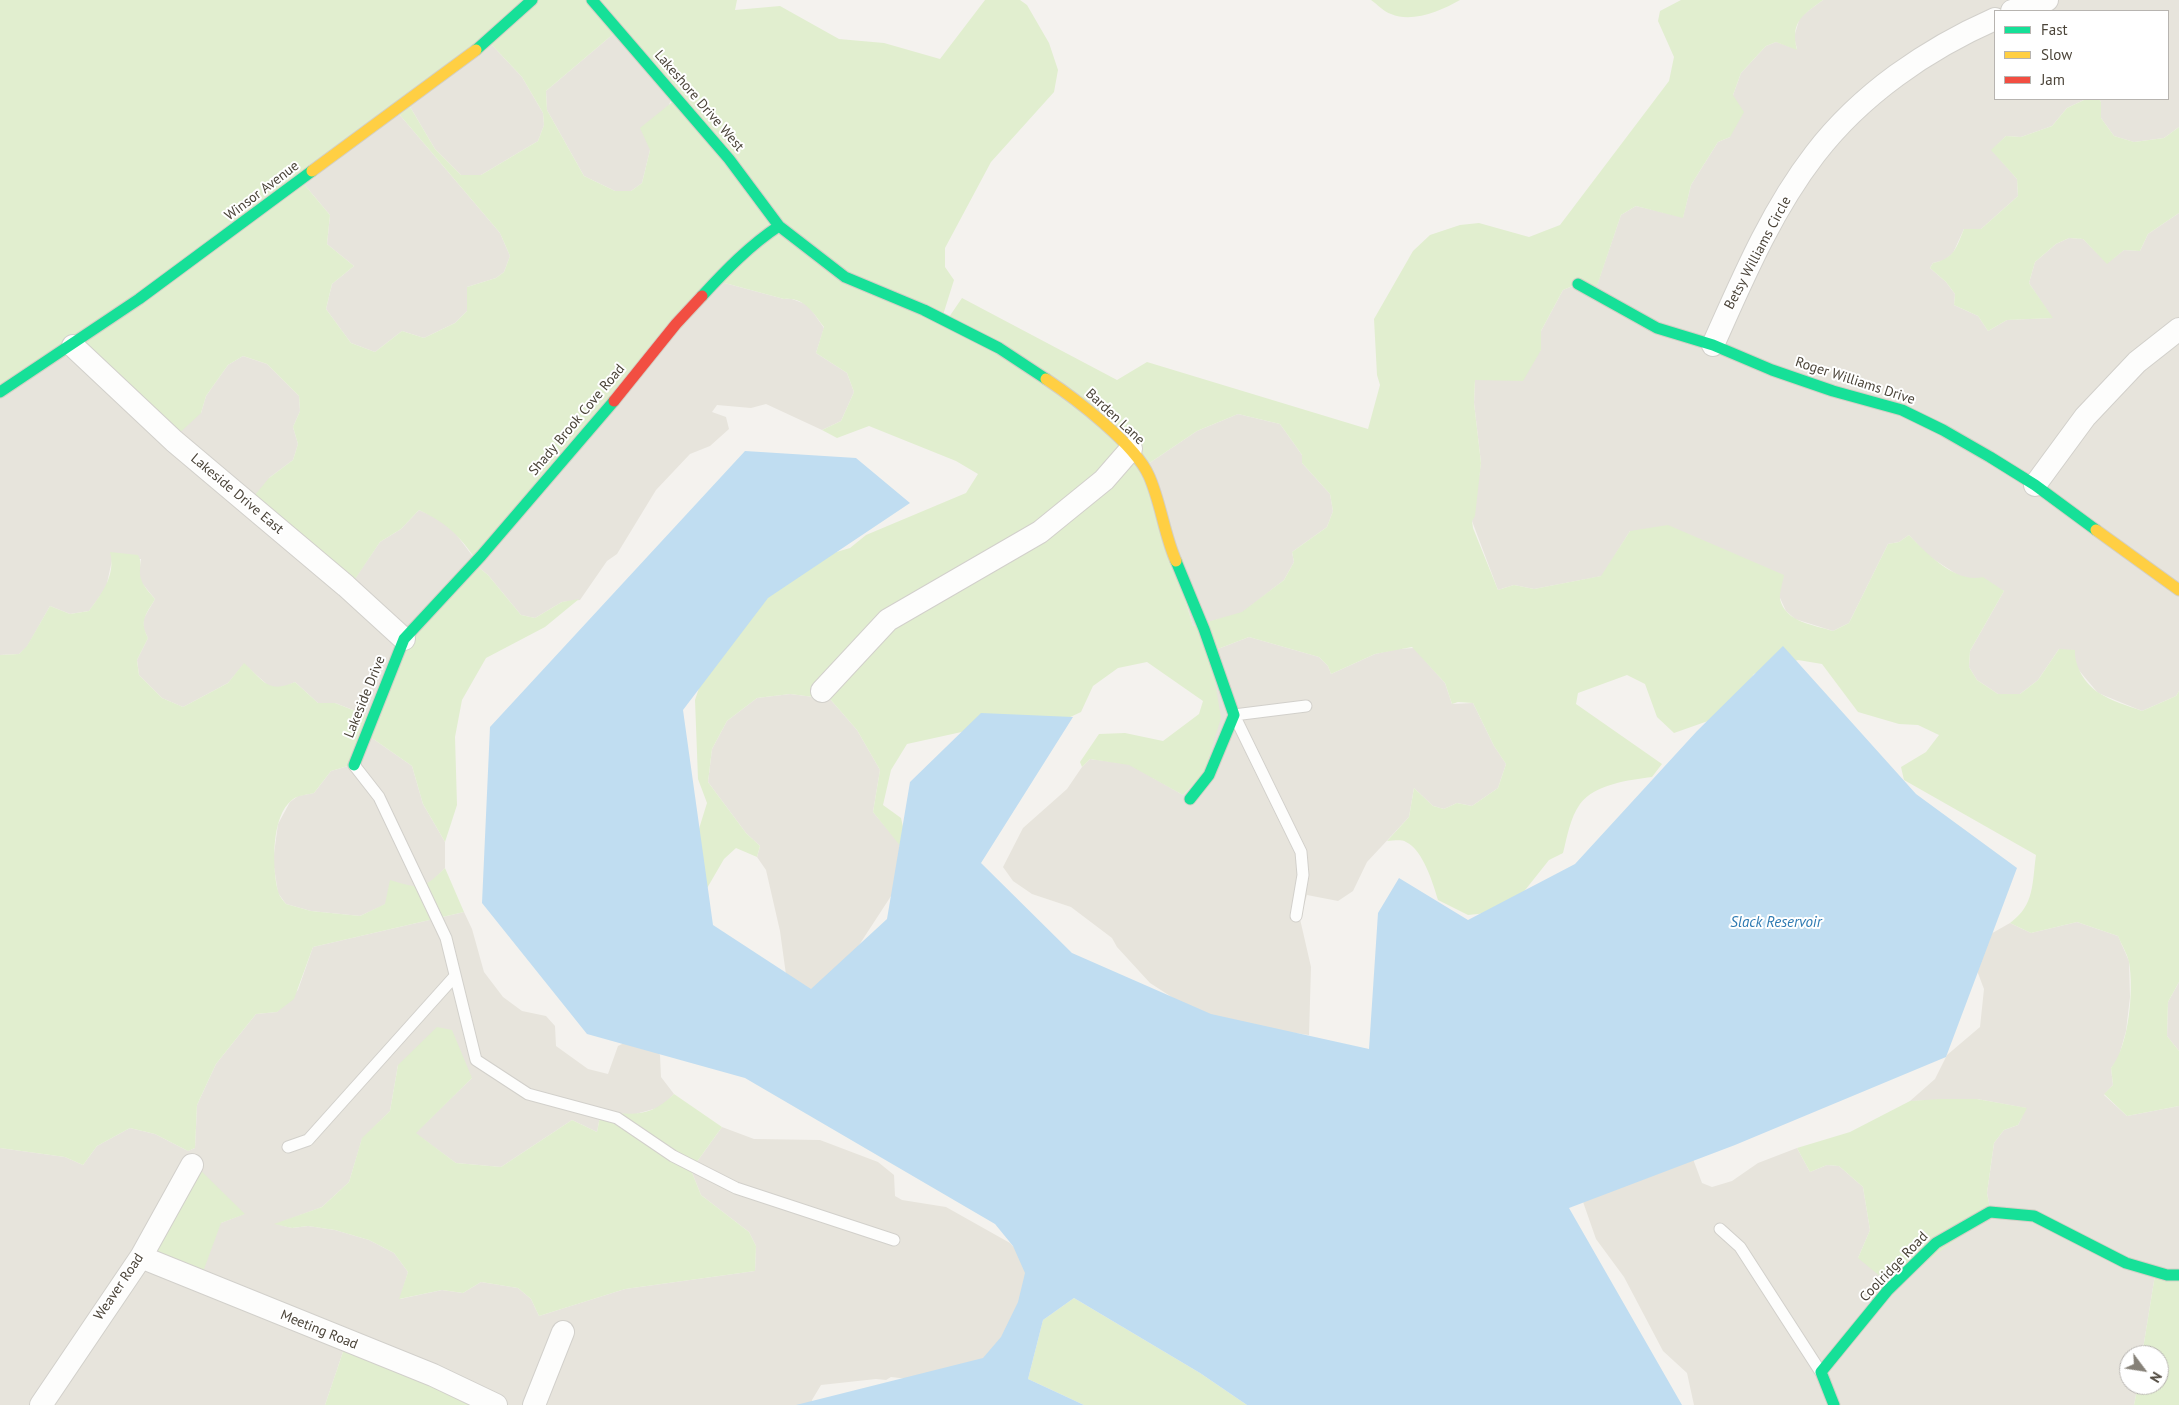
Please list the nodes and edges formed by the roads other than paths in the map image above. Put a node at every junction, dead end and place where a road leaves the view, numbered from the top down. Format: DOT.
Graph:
graph roads {
  1 [pos="532,0"];
  2 [pos="592,0"];
  3 [pos="2047,0"];
  4 [pos="2015,10"];
  5 [pos="1994,19"];
  6 [pos="778,226"];
  7 [pos="1578,284"];
  8 [pos="2179,329"];
  9 [pos="1713,345"];
  10 [pos="73,346"];
  11 [pos="0,392"];
  12 [pos="1130,449"];
  13 [pos="2034,485"];
  14 [pos="2179,590"];
  15 [pos="404,640"];
  16 [pos="822,691"];
  17 [pos="1306,706"];
  18 [pos="1234,715"];
  19 [pos="354,765"];
  20 [pos="1190,799"];
  21 [pos="1296,916"];
  22 [pos="455,976"];
  23 [pos="288,1147"];
  24 [pos="192,1165"];
  25 [pos="1720,1229"];
  26 [pos="894,1240"];
  27 [pos="141,1256"];
  28 [pos="2179,1275"];
  29 [pos="564,1332"];
  30 [pos="1822,1372"];
  31 [pos="41,1405"];
  32 [pos="496,1405"];
  33 [pos="534,1405"];
  34 [pos="1834,1405"];
  1 -- 10 [label="street, Winsor Avenue"];
  2 -- 6 [label="street, Lakeshore Drive West"];
  3 -- 4 [label="street"];
  5 -- 9 [label="street, Betsy Williams Circle"];
  6 -- 12 [label="street, Barden Lane"];
  6 -- 15 [label="street, Shady Brook Cove Road"];
  7 -- 9 [label="street, Roger Williams Drive"];
  8 -- 13 [label="street"];
  9 -- 13 [label="street, Roger Williams Drive"];
  10 -- 11 [label="street, Winsor Avenue"];
  10 -- 15 [label="street, Lakeside Drive East"];
  12 -- 16 [label="street"];
  12 -- 18 [label="street, Barden Lane"];
  13 -- 14 [label="street, Roger Williams Drive"];
  15 -- 19 [label="street, Lakeside Drive"];
  17 -- 18 [label="lane"];
  18 -- 20 [label="street"];
  18 -- 21 [label="lane"];
  19 -- 22 [label="lane"];
  22 -- 23 [label="lane"];
  22 -- 26 [label="lane"];
  24 -- 27 [label="street, Weaver Road"];
  25 -- 30 [label="lane"];
  27 -- 31 [label="street, Weaver Road"];
  27 -- 32 [label="street, Meeting Road"];
  28 -- 30 [label="street, Coolridge Road"];
  29 -- 33 [label="street"];
  30 -- 34 [label="street"];
}
